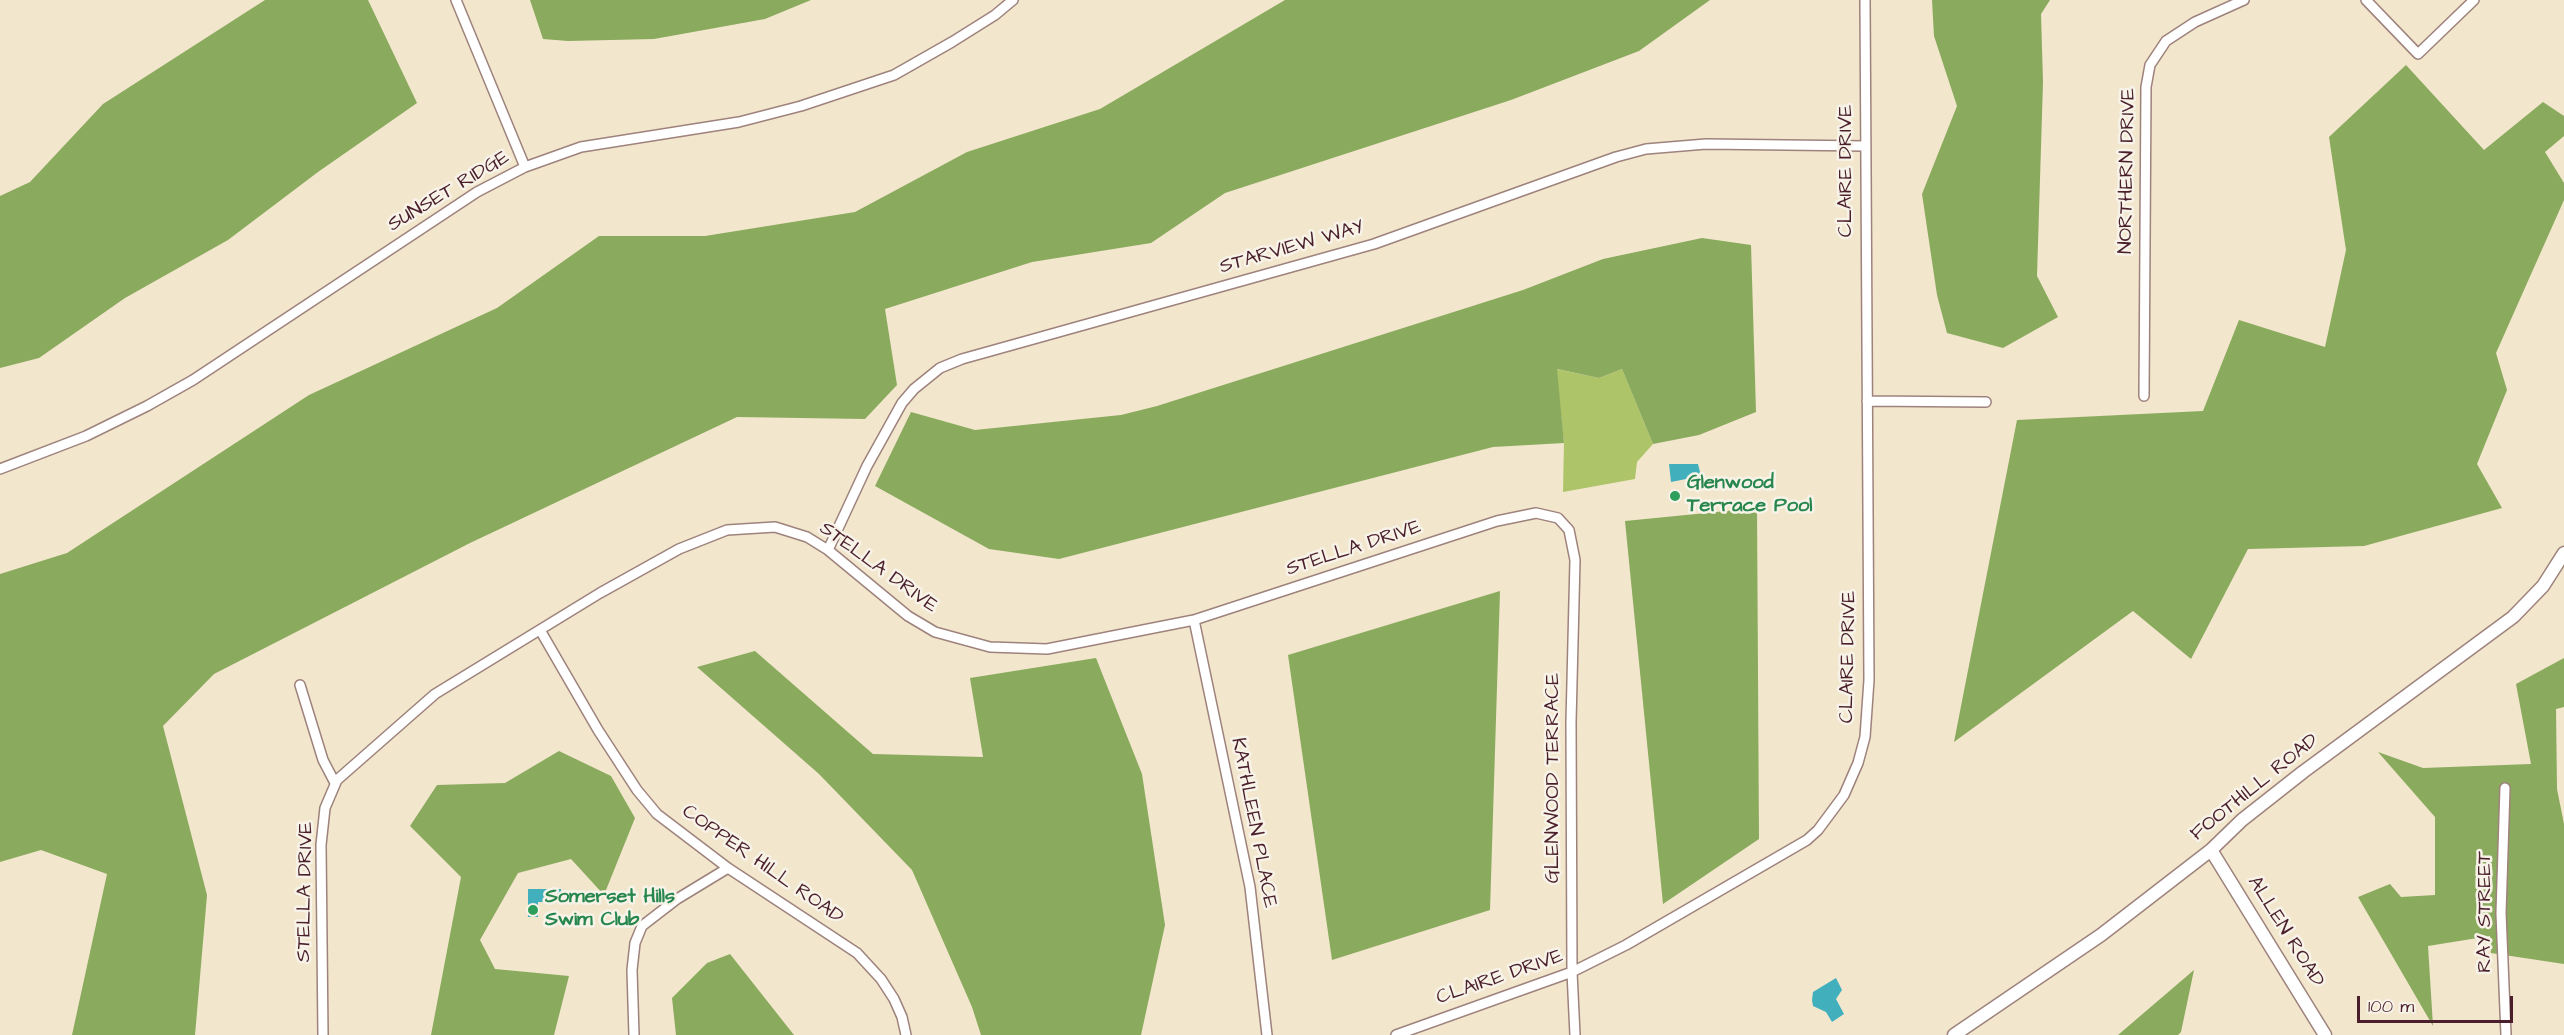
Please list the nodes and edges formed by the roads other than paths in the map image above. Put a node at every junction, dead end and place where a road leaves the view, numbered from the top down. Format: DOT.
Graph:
graph roads {
  1 [pos="456,0"];
  2 [pos="1013,0"];
  3 [pos="1865,0"];
  4 [pos="2244,0"];
  5 [pos="2366,0"];
  6 [pos="2474,0"];
  7 [pos="1865,146"];
  8 [pos="525,167"];
  9 [pos="2144,396"];
  10 [pos="1867,401"];
  11 [pos="1986,402"];
  12 [pos="0,469"];
  13 [pos="1564,523"];
  14 [pos="828,550"];
  15 [pos="2564,553"];
  16 [pos="1194,620"];
  17 [pos="540,630"];
  18 [pos="300,685"];
  19 [pos="335,783"];
  20 [pos="2505,788"];
  21 [pos="2211,850"];
  22 [pos="728,868"];
  23 [pos="1572,972"];
  24 [pos="323,1035"];
  25 [pos="634,1035"];
  26 [pos="906,1035"];
  27 [pos="1267,1035"];
  28 [pos="1396,1035"];
  29 [pos="1575,1035"];
  30 [pos="1954,1035"];
  31 [pos="2325,1035"];
  32 [pos="2506,1035"];
  1 -- 8 [label="street"];
  2 -- 8 [label="street, SUNSET RIDGE"];
  3 -- 7 [label="street, CLAIRE DRIVE"];
  4 -- 9 [label="street, NORTHERN DRIVE"];
  5 -- 6 [label="street"];
  7 -- 10 [label="street, CLAIRE DRIVE"];
  7 -- 14 [label="street, STARVIEW WAY"];
  8 -- 12 [label="street, SUNSET RIDGE"];
  10 -- 11 [label="street"];
  10 -- 23 [label="street, CLAIRE DRIVE"];
  13 -- 16 [label="street, STELLA DRIVE"];
  13 -- 23 [label="street, GLENWOOD TERRACE"];
  14 -- 16 [label="street, STELLA DRIVE"];
  14 -- 17 [label="street, STELLA DRIVE"];
  15 -- 21 [label="street, FOOTHILL ROAD"];
  16 -- 27 [label="street, KATHLEEN PLACE"];
  17 -- 19 [label="street, STELLA DRIVE"];
  17 -- 22 [label="street, COPPER HILL ROAD"];
  18 -- 19 [label="street"];
  19 -- 24 [label="street, STELLA DRIVE"];
  20 -- 32 [label="street, RAY STREET"];
  21 -- 30 [label="street, FOOTHILL ROAD"];
  21 -- 31 [label="street, ALLEN ROAD"];
  22 -- 25 [label="street"];
  22 -- 26 [label="street, COPPER HILL ROAD"];
  23 -- 28 [label="street, CLAIRE DRIVE"];
  23 -- 29 [label="street, GLENWOOD TERRACE"];
}
